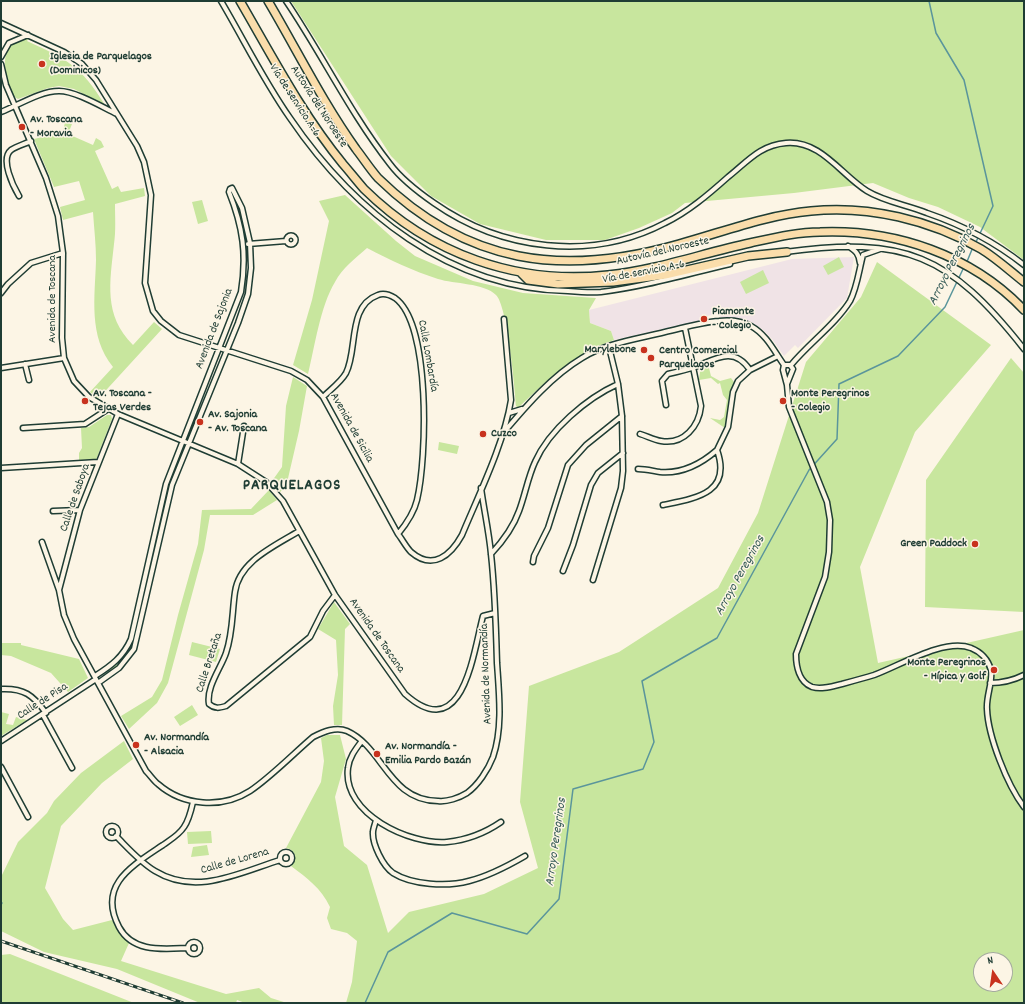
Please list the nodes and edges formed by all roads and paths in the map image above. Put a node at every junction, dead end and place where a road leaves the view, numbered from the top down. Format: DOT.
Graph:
graph roads {
  1 [pos="221,1"];
  2 [pos="240,1"];
  3 [pos="268,1"];
  4 [pos="286,1"];
  5 [pos="1,24"];
  6 [pos="28,35"];
  7 [pos="1,57"];
  8 [pos="1,64"];
  9 [pos="16,106"];
  10 [pos="1,112"];
  11 [pos="118,114"];
  12 [pos="31,141"];
  13 [pos="19,196"];
  14 [pos="286,240"];
  15 [pos="250,243"];
  16 [pos="244,244"];
  17 [pos="848,246"];
  18 [pos="882,248"];
  19 [pos="787,252"];
  20 [pos="64,253"];
  21 [pos="860,265"];
  22 [pos="1024,265"];
  23 [pos="521,273"];
  24 [pos="1024,282"];
  25 [pos="1,293"];
  26 [pos="1024,310"];
  27 [pos="504,319"];
  28 [pos="685,328"];
  29 [pos="609,346"];
  30 [pos="1024,347"];
  31 [pos="220,348"];
  32 [pos="226,350"];
  33 [pos="778,356"];
  34 [pos="64,358"];
  35 [pos="25,364"];
  36 [pos="784,365"];
  37 [pos="791,365"];
  38 [pos="694,367"];
  39 [pos="1,368"];
  40 [pos="750,370"];
  41 [pos="784,372"];
  42 [pos="791,373"];
  43 [pos="29,380"];
  44 [pos="618,384"];
  45 [pos="787,385"];
  46 [pos="323,397"];
  47 [pos="666,405"];
  48 [pos="524,408"];
  49 [pos="108,409"];
  50 [pos="509,413"];
  51 [pos="118,414"];
  52 [pos="622,416"];
  53 [pos="244,426"];
  54 [pos="23,428"];
  55 [pos="503,433"];
  56 [pos="640,434"];
  57 [pos="182,441"];
  58 [pos="188,443"];
  59 [pos="717,450"];
  60 [pos="623,453"];
  61 [pos="98,462"];
  62 [pos="238,464"];
  63 [pos="1,468"];
  64 [pos="638,469"];
  65 [pos="481,488"];
  66 [pos="664,505"];
  67 [pos="80,510"];
  68 [pos="53,511"];
  69 [pos="299,531"];
  70 [pos="398,534"];
  71 [pos="42,542"];
  72 [pos="491,554"];
  73 [pos="533,562"];
  74 [pos="563,571"];
  75 [pos="594,580"];
  76 [pos="59,590"];
  77 [pos="335,595"];
  78 [pos="495,612"];
  79 [pos="1024,675"];
  80 [pos="96,679"];
  81 [pos="990,683"];
  82 [pos="1,689"];
  83 [pos="44,714"];
  84 [pos="1,741"];
  85 [pos="361,742"];
  86 [pos="1,767"];
  87 [pos="72,768"];
  88 [pos="193,802"];
  89 [pos="1024,807"];
  90 [pos="28,817"];
  91 [pos="376,820"];
  92 [pos="501,822"];
  93 [pos="116,836"];
  94 [pos="525,856"];
  95 [pos="140,860"];
  96 [pos="280,860"];
  97 [pos="187,948"];
  1 -- 19 [label="street, Vía de servicio A-6"];
  2 -- 23 [label="highway, Autovía del Noroeste"];
  3 -- 24 [label="highway, Autovía del Noroeste"];
  4 -- 22 [label="street"];
  5 -- 6 [label="street, Avenida de Sicilia"];
  6 -- 7 [label="street"];
  6 -- 11 [label="street, Avenida de Sicilia"];
  8 -- 9 [label="street, Avenida de Toscana"];
  9 -- 10 [label="street"];
  9 -- 11 [label="street"];
  9 -- 12 [label="street, Avenida de Toscana"];
  11 -- 31 [label="street, Avenida de Sicilia"];
  12 -- 13 [label="street"];
  12 -- 20 [label="street, Avenida de Toscana"];
  14 -- 15 [label="street"];
  15 -- 16 [label="street"];
  15 -- 16 [label="street, Avenida de Sajonia"];
  15 -- 32 [label="street, Avenida de Sajonia"];
  16 -- 31 [label="street, Avenida de Sajonia"];
  17 -- 18 [label="street, Vía de servicio A-6"];
  17 -- 19 [label="street, Vía de servicio A-6"];
  17 -- 21 [label="street"];
  18 -- 21 [label="street"];
  18 -- 30 [label="street, Vía de servicio A-6"];
  19 -- 23 [label="highway"];
  20 -- 25 [label="street"];
  20 -- 34 [label="street, Avenida de Toscana"];
  21 -- 37 [label="street"];
  23 -- 26 [label="highway, Autovía del Noroeste"];
  27 -- 50 [label="street, Avenida de Sicilia"];
  28 -- 29 [label="street"];
  28 -- 33 [label="street"];
  28 -- 38 [label="street"];
  29 -- 44 [label="street"];
  29 -- 48 [label="street"];
  31 -- 32 [label="street, Avenida de Sicilia"];
  31 -- 57 [label="street, Avenida de Sajonia"];
  32 -- 46 [label="street, Avenida de Sicilia"];
  32 -- 58 [label="street, Avenida de Sajonia"];
  33 -- 36 [label="street"];
  33 -- 40 [label="street"];
  34 -- 35 [label="street"];
  34 -- 49 [label="street, Avenida de Toscana"];
  35 -- 39 [label="street"];
  35 -- 43 [label="street"];
  36 -- 37 [label="street"];
  36 -- 41 [label="street"];
  37 -- 42 [label="street"];
  38 -- 40 [label="street"];
  38 -- 47 [label="street"];
  38 -- 56 [label="street"];
  40 -- 59 [label="street"];
  41 -- 42 [label="street"];
  41 -- 45 [label="street"];
  42 -- 45 [label="street"];
  44 -- 52 [label="street"];
  44 -- 72 [label="street"];
  45 -- 81 [label="street"];
  46 -- 70 [label="street, Avenida de Sicilia"];
  46 -- 70 [label="street, Calle Lombardía"];
  48 -- 50 [label="street"];
  48 -- 55 [label="street"];
  49 -- 51 [label="street, Avenida de Toscana"];
  49 -- 54 [label="street"];
  50 -- 55 [label="street, Avenida de Sicilia"];
  51 -- 57 [label="street, Avenida de Toscana"];
  51 -- 61 [label="street, Calle de Saboya"];
  52 -- 60 [label="street"];
  52 -- 73 [label="street"];
  53 -- 62 [label="street"];
  55 -- 65 [label="street, Avenida de Sicilia"];
  57 -- 58 [label="street, Avenida de Toscana"];
  57 -- 80 [label="street, Avenida de Sajonia"];
  58 -- 62 [label="street, Avenida de Toscana"];
  58 -- 80 [label="street, Avenida de Sajonia"];
  59 -- 64 [label="street"];
  59 -- 66 [label="street"];
  60 -- 74 [label="street"];
  60 -- 75 [label="street"];
  61 -- 63 [label="street"];
  61 -- 67 [label="street, Calle de Saboya"];
  62 -- 69 [label="street, Avenida de Toscana"];
  65 -- 70 [label="street, Avenida de Sicilia"];
  65 -- 72 [label="street, Avenida de Normandía"];
  67 -- 68 [label="street"];
  67 -- 76 [label="street, Calle de Saboya"];
  69 -- 77 [label="street, Avenida de Toscana"];
  69 -- 77 [label="street, Calle Bretaña"];
  71 -- 76 [label="street, Calle de Saboya"];
  72 -- 78 [label="street, Avenida de Normandía"];
  76 -- 80 [label="street, Calle de Saboya"];
  77 -- 78 [label="street, Avenida de Toscana"];
  78 -- 85 [label="street, Avenida de Normandía"];
  79 -- 81 [label="street"];
  80 -- 83 [label="street, Calle de Pisa"];
  80 -- 88 [label="street, Avenida de Normandía"];
  81 -- 89 [label="street"];
  82 -- 83 [label="street"];
  83 -- 84 [label="street, Calle de Pisa"];
  83 -- 87 [label="street"];
  85 -- 88 [label="street, Avenida de Normandía"];
  85 -- 91 [label="street"];
  86 -- 90 [label="street"];
  88 -- 95 [label="street"];
  91 -- 92 [label="street"];
  91 -- 94 [label="street"];
  93 -- 95 [label="street, Calle de Lorena"];
  95 -- 96 [label="street, Calle de Lorena"];
  95 -- 97 [label="street"];
}
